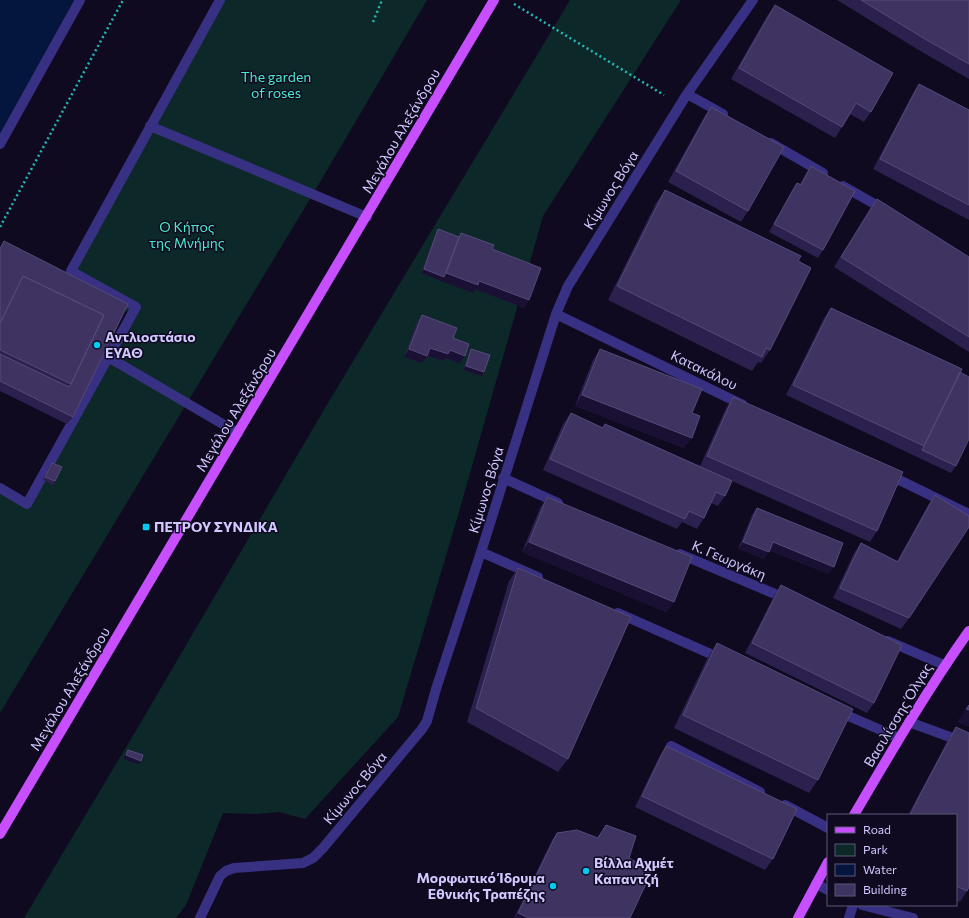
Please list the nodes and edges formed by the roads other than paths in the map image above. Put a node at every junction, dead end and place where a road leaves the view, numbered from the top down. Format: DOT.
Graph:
graph roads {
  1 [pos="80,0"];
  2 [pos="220,0"];
  3 [pos="494,0"];
  4 [pos="753,0"];
  5 [pos="687,94"];
  6 [pos="729,118"];
  7 [pos="150,126"];
  8 [pos="763,138"];
  9 [pos="0,144"];
  10 [pos="894,215"];
  11 [pos="367,217"];
  12 [pos="556,314"];
  13 [pos="108,357"];
  14 [pos="755,411"];
  15 [pos="238,433"];
  16 [pos="876,469"];
  17 [pos="503,478"];
  18 [pos="0,488"];
  19 [pos="565,506"];
  20 [pos="969,514"];
  21 [pos="481,552"];
  22 [pos="674,552"];
  23 [pos="546,580"];
  24 [pos="798,604"];
  25 [pos="611,609"];
  26 [pos="969,631"];
  27 [pos="879,638"];
  28 [pos="733,664"];
  29 [pos="944,665"];
  30 [pos="827,706"];
  31 [pos="909,722"];
  32 [pos="899,738"];
  33 [pos="969,744"];
  34 [pos="671,746"];
  35 [pos="855,814"];
  36 [pos="827,827"];
  37 [pos="0,834"];
  38 [pos="827,864"];
  39 [pos="816,884"];
  40 [pos="827,890"];
  41 [pos="853,906"];
  42 [pos="866,906"];
  43 [pos="200,918"];
  44 [pos="798,918"];
  45 [pos="849,918"];
  46 [pos="913,918"];
  1 -- 9 [label="street"];
  2 -- 7 [label="street"];
  3 -- 11 [label="main road, Μεγάλου Αλεξάνδρου"];
  4 -- 5 [label="street, Κίμωνος Βόγα"];
  5 -- 6 [label="street"];
  5 -- 12 [label="street, Κίμωνος Βόγα"];
  7 -- 11 [label="street"];
  7 -- 13 [label="street"];
  8 -- 10 [label="street"];
  11 -- 15 [label="main road, Μεγάλου Αλεξάνδρου"];
  12 -- 14 [label="street, Κατακάλου"];
  12 -- 17 [label="street, Κίμωνος Βόγα"];
  13 -- 15 [label="street"];
  13 -- 18 [label="street"];
  15 -- 37 [label="main road, Μεγάλου Αλεξάνδρου"];
  16 -- 20 [label="street"];
  17 -- 19 [label="street"];
  17 -- 21 [label="street, Κίμωνος Βόγα"];
  21 -- 23 [label="street"];
  21 -- 43 [label="street, Κίμωνος Βόγα"];
  22 -- 24 [label="street, Κ. Γεωργάκη"];
  25 -- 28 [label="street"];
  26 -- 29 [label="main road, Βασιλίσσης Όλγας"];
  27 -- 29 [label="street"];
  29 -- 31 [label="main road, Βασιλίσσης Όλγας"];
  30 -- 32 [label="street"];
  31 -- 32 [label="main road, Βασιλίσσης Όλγας"];
  31 -- 33 [label="street"];
  32 -- 35 [label="main road, Βασιλίσσης Όλγας"];
  34 -- 36 [label="street"];
  38 -- 39 [label="main road"];
  39 -- 40 [label="street"];
  39 -- 44 [label="main road"];
  41 -- 45 [label="street"];
  42 -- 46 [label="street"];
}
